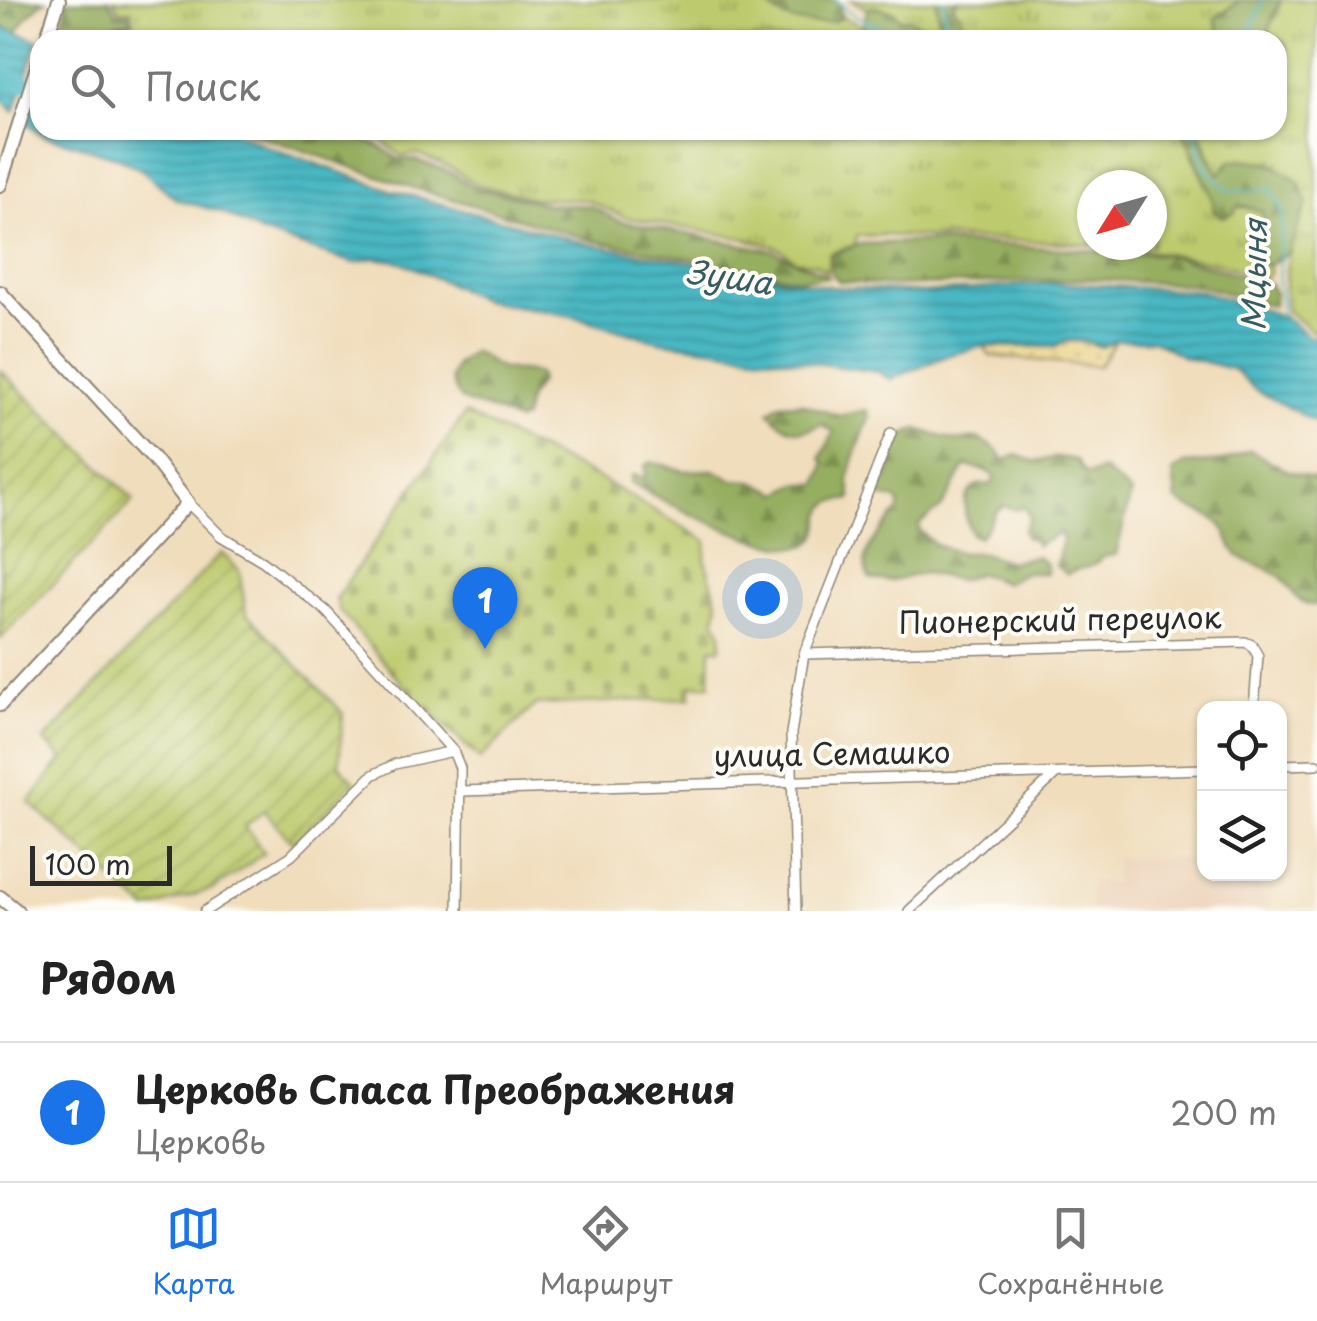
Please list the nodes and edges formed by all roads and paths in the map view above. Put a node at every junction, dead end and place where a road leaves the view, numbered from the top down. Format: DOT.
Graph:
graph roads {
  1 [pos="58,2"];
  2 [pos="49,30"];
  3 [pos="30,87"];
  4 [pos="0,185"];
  5 [pos="0,292"];
  6 [pos="891,433"];
  7 [pos="188,504"];
  8 [pos="804,654"];
  9 [pos="1255,701"];
  10 [pos="0,705"];
  11 [pos="453,751"];
  12 [pos="1317,764"];
  13 [pos="1287,765"];
  14 [pos="1197,768"];
  15 [pos="1055,775"];
  16 [pos="792,780"];
  17 [pos="461,791"];
  18 [pos="0,898"];
  19 [pos="17,911"];
  20 [pos="205,911"];
  21 [pos="458,911"];
  22 [pos="796,911"];
  23 [pos="909,911"];
  1 -- 2 [label="main road"];
  3 -- 4 [label="main road"];
  5 -- 7 [label="main road"];
  6 -- 8 [label="street"];
  7 -- 10 [label="main road"];
  7 -- 11 [label="street"];
  8 -- 9 [label="street, Пионерский переулок"];
  8 -- 16 [label="street"];
  11 -- 17 [label="street"];
  11 -- 20 [label="street"];
  12 -- 13 [label="street"];
  14 -- 15 [label="street, улица Семашко"];
  15 -- 16 [label="street, улица Семашко"];
  15 -- 23 [label="street"];
  16 -- 17 [label="street, улица Семашко"];
  16 -- 22 [label="street"];
  17 -- 21 [label="street"];
  18 -- 19 [label="main road"];
}
